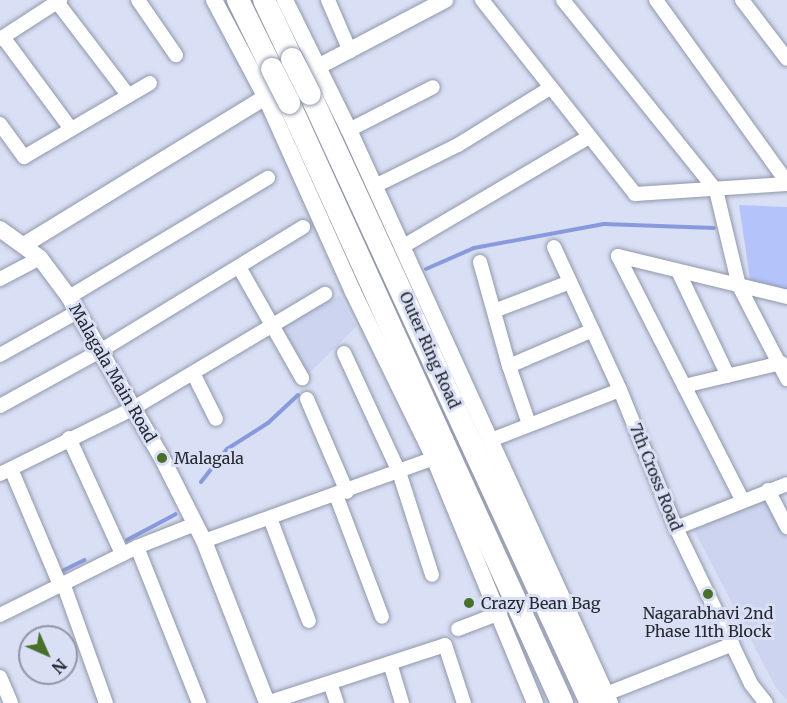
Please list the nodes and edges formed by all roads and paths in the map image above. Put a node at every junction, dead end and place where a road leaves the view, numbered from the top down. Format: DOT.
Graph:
graph roads {
  1 [pos="138,0"];
  2 [pos="214,0"];
  3 [pos="238,0"];
  4 [pos="264,0"];
  5 [pos="285,0"];
  6 [pos="328,0"];
  7 [pos="445,0"];
  8 [pos="482,0"];
  9 [pos="563,0"];
  10 [pos="656,0"];
  11 [pos="742,0"];
  12 [pos="58,1"];
  13 [pos="2,38"];
  14 [pos="350,51"];
  15 [pos="176,55"];
  16 [pos="787,59"];
  17 [pos="282,64"];
  18 [pos="318,67"];
  19 [pos="150,83"];
  20 [pos="434,87"];
  21 [pos="550,88"];
  22 [pos="128,95"];
  23 [pos="265,96"];
  24 [pos="299,99"];
  25 [pos="0,124"];
  26 [pos="71,129"];
  27 [pos="349,130"];
  28 [pos="589,137"];
  29 [pos="268,178"];
  30 [pos="787,183"];
  31 [pos="375,186"];
  32 [pos="716,190"];
  33 [pos="303,227"];
  34 [pos="0,230"];
  35 [pos="24,245"];
  36 [pos="402,247"];
  37 [pos="554,247"];
  38 [pos="40,258"];
  39 [pos="480,262"];
  40 [pos="238,267"];
  41 [pos="678,271"];
  42 [pos="0,279"];
  43 [pos="570,282"];
  44 [pos="739,286"];
  45 [pos="325,294"];
  46 [pos="787,297"];
  47 [pos="73,305"];
  48 [pos="494,311"];
  49 [pos="274,326"];
  50 [pos="593,330"];
  51 [pos="100,351"];
  52 [pos="344,353"];
  53 [pos="0,355"];
  54 [pos="781,363"];
  55 [pos="509,366"];
  56 [pos="194,375"];
  57 [pos="728,376"];
  58 [pos="302,378"];
  59 [pos="787,379"];
  60 [pos="684,386"];
  61 [pos="620,390"];
  62 [pos="307,399"];
  63 [pos="0,406"];
  64 [pos="132,409"];
  65 [pos="216,419"];
  66 [pos="529,424"];
  67 [pos="69,438"];
  68 [pos="491,440"];
  69 [pos="434,458"];
  70 [pos="5,471"];
  71 [pos="399,472"];
  72 [pos="787,484"];
  73 [pos="768,490"];
  74 [pos="341,493"];
  75 [pos="742,499"];
  76 [pos="270,518"];
  77 [pos="195,524"];
  78 [pos="787,527"];
  79 [pos="676,528"];
  80 [pos="204,541"];
  81 [pos="137,547"];
  82 [pos="122,554"];
  83 [pos="432,575"];
  84 [pos="62,584"];
  85 [pos="1,610"];
  86 [pos="500,613"];
  87 [pos="382,616"];
  88 [pos="309,621"];
  89 [pos="458,629"];
  90 [pos="733,644"];
  91 [pos="390,663"];
  92 [pos="0,677"];
  93 [pos="330,683"];
  94 [pos="602,700"];
  95 [pos="11,703"];
  96 [pos="106,703"];
  97 [pos="199,703"];
  98 [pos="267,703"];
  99 [pos="337,703"];
  100 [pos="402,703"];
  101 [pos="464,703"];
  102 [pos="534,703"];
  103 [pos="562,703"];
  104 [pos="765,703"];
  1 -- 15 [label="street"];
  2 -- 23 [label="street"];
  3 -- 17 [label="highway, Outer Ring Road"];
  4 -- 17 [label="highway, Outer Ring Road"];
  5 -- 18 [label="street"];
  6 -- 14 [label="street"];
  7 -- 14 [label="street"];
  8 -- 21 [label="street"];
  9 -- 32 [label="street"];
  10 -- 30 [label="street"];
  11 -- 16 [label="street"];
  12 -- 13 [label="street"];
  12 -- 22 [label="street"];
  13 -- 26 [label="street"];
  14 -- 18 [label="street"];
  17 -- 24 [label="highway, Outer Ring Road, bridge"];
  18 -- 23 [label="street"];
  18 -- 27 [label="street"];
  19 -- 22 [label="street"];
  20 -- 27 [label="street"];
  21 -- 28 [label="street"];
  21 -- 31 [label="street"];
  22 -- 26 [label="street"];
  23 -- 35 [label="street"];
  23 -- 69 [label="street"];
  24 -- 94 [label="highway, Outer Ring Road"];
  24 -- 103 [label="highway, Outer Ring Road"];
  25 -- 26 [label="street"];
  27 -- 31 [label="street"];
  28 -- 32 [label="street"];
  28 -- 36 [label="street"];
  29 -- 47 [label="street"];
  30 -- 32 [label="street"];
  31 -- 36 [label="street"];
  32 -- 44 [label="street"];
  33 -- 40 [label="street"];
  34 -- 35 [label="street, Malagala Main Road"];
  35 -- 38 [label="street, Malagala Main Road"];
  36 -- 68 [label="street"];
  37 -- 43 [label="street, 7th Cross Road"];
  38 -- 42 [label="street"];
  38 -- 47 [label="street, Malagala Main Road"];
  39 -- 48 [label="street"];
  40 -- 49 [label="street"];
  40 -- 51 [label="street"];
  41 -- 44 [label="street"];
  41 -- 57 [label="street"];
  41 -- 60 [label="street"];
  43 -- 48 [label="street"];
  43 -- 50 [label="street, 7th Cross Road"];
  44 -- 46 [label="street"];
  44 -- 54 [label="street"];
  45 -- 49 [label="street"];
  47 -- 51 [label="street, Malagala Main Road"];
  47 -- 53 [label="street"];
  48 -- 55 [label="street"];
  49 -- 56 [label="street"];
  49 -- 58 [label="street"];
  50 -- 55 [label="street"];
  50 -- 61 [label="street, 7th Cross Road"];
  51 -- 63 [label="street"];
  51 -- 64 [label="street, Malagala Main Road"];
  52 -- 71 [label="street"];
  54 -- 57 [label="street"];
  54 -- 59 [label="street"];
  55 -- 66 [label="street"];
  56 -- 64 [label="street"];
  56 -- 65 [label="street"];
  57 -- 60 [label="street"];
  60 -- 75 [label="street"];
  61 -- 66 [label="street"];
  61 -- 79 [label="street, 7th Cross Road"];
  62 -- 74 [label="street"];
  64 -- 67 [label="street"];
  64 -- 77 [label="street, Malagala Main Road"];
  66 -- 68 [label="street"];
  67 -- 70 [label="street"];
  67 -- 82 [label="street"];
  68 -- 94 [label="street"];
  69 -- 71 [label="street"];
  69 -- 86 [label="street"];
  70 -- 84 [label="street"];
  71 -- 74 [label="street"];
  71 -- 83 [label="street"];
  72 -- 73 [label="street"];
  73 -- 75 [label="street"];
  73 -- 78 [label="street"];
  74 -- 76 [label="street"];
  74 -- 87 [label="street"];
  75 -- 79 [label="street"];
  76 -- 80 [label="street"];
  76 -- 88 [label="street"];
  77 -- 80 [label="street, Malagala Main Road"];
  77 -- 81 [label="street"];
  79 -- 90 [label="street, 7th Cross Road"];
  80 -- 98 [label="street, Malagala Main Road"];
  81 -- 82 [label="street"];
  81 -- 97 [label="street"];
  82 -- 84 [label="street"];
  84 -- 85 [label="street"];
  84 -- 96 [label="street"];
  86 -- 89 [label="street"];
  86 -- 102 [label="street"];
  90 -- 94 [label="street"];
  90 -- 104 [label="street, 7th Cross Road"];
  91 -- 93 [label="street"];
  91 -- 100 [label="street"];
  91 -- 101 [label="street"];
  92 -- 95 [label="street"];
  93 -- 98 [label="street"];
  93 -- 99 [label="street"];
}
